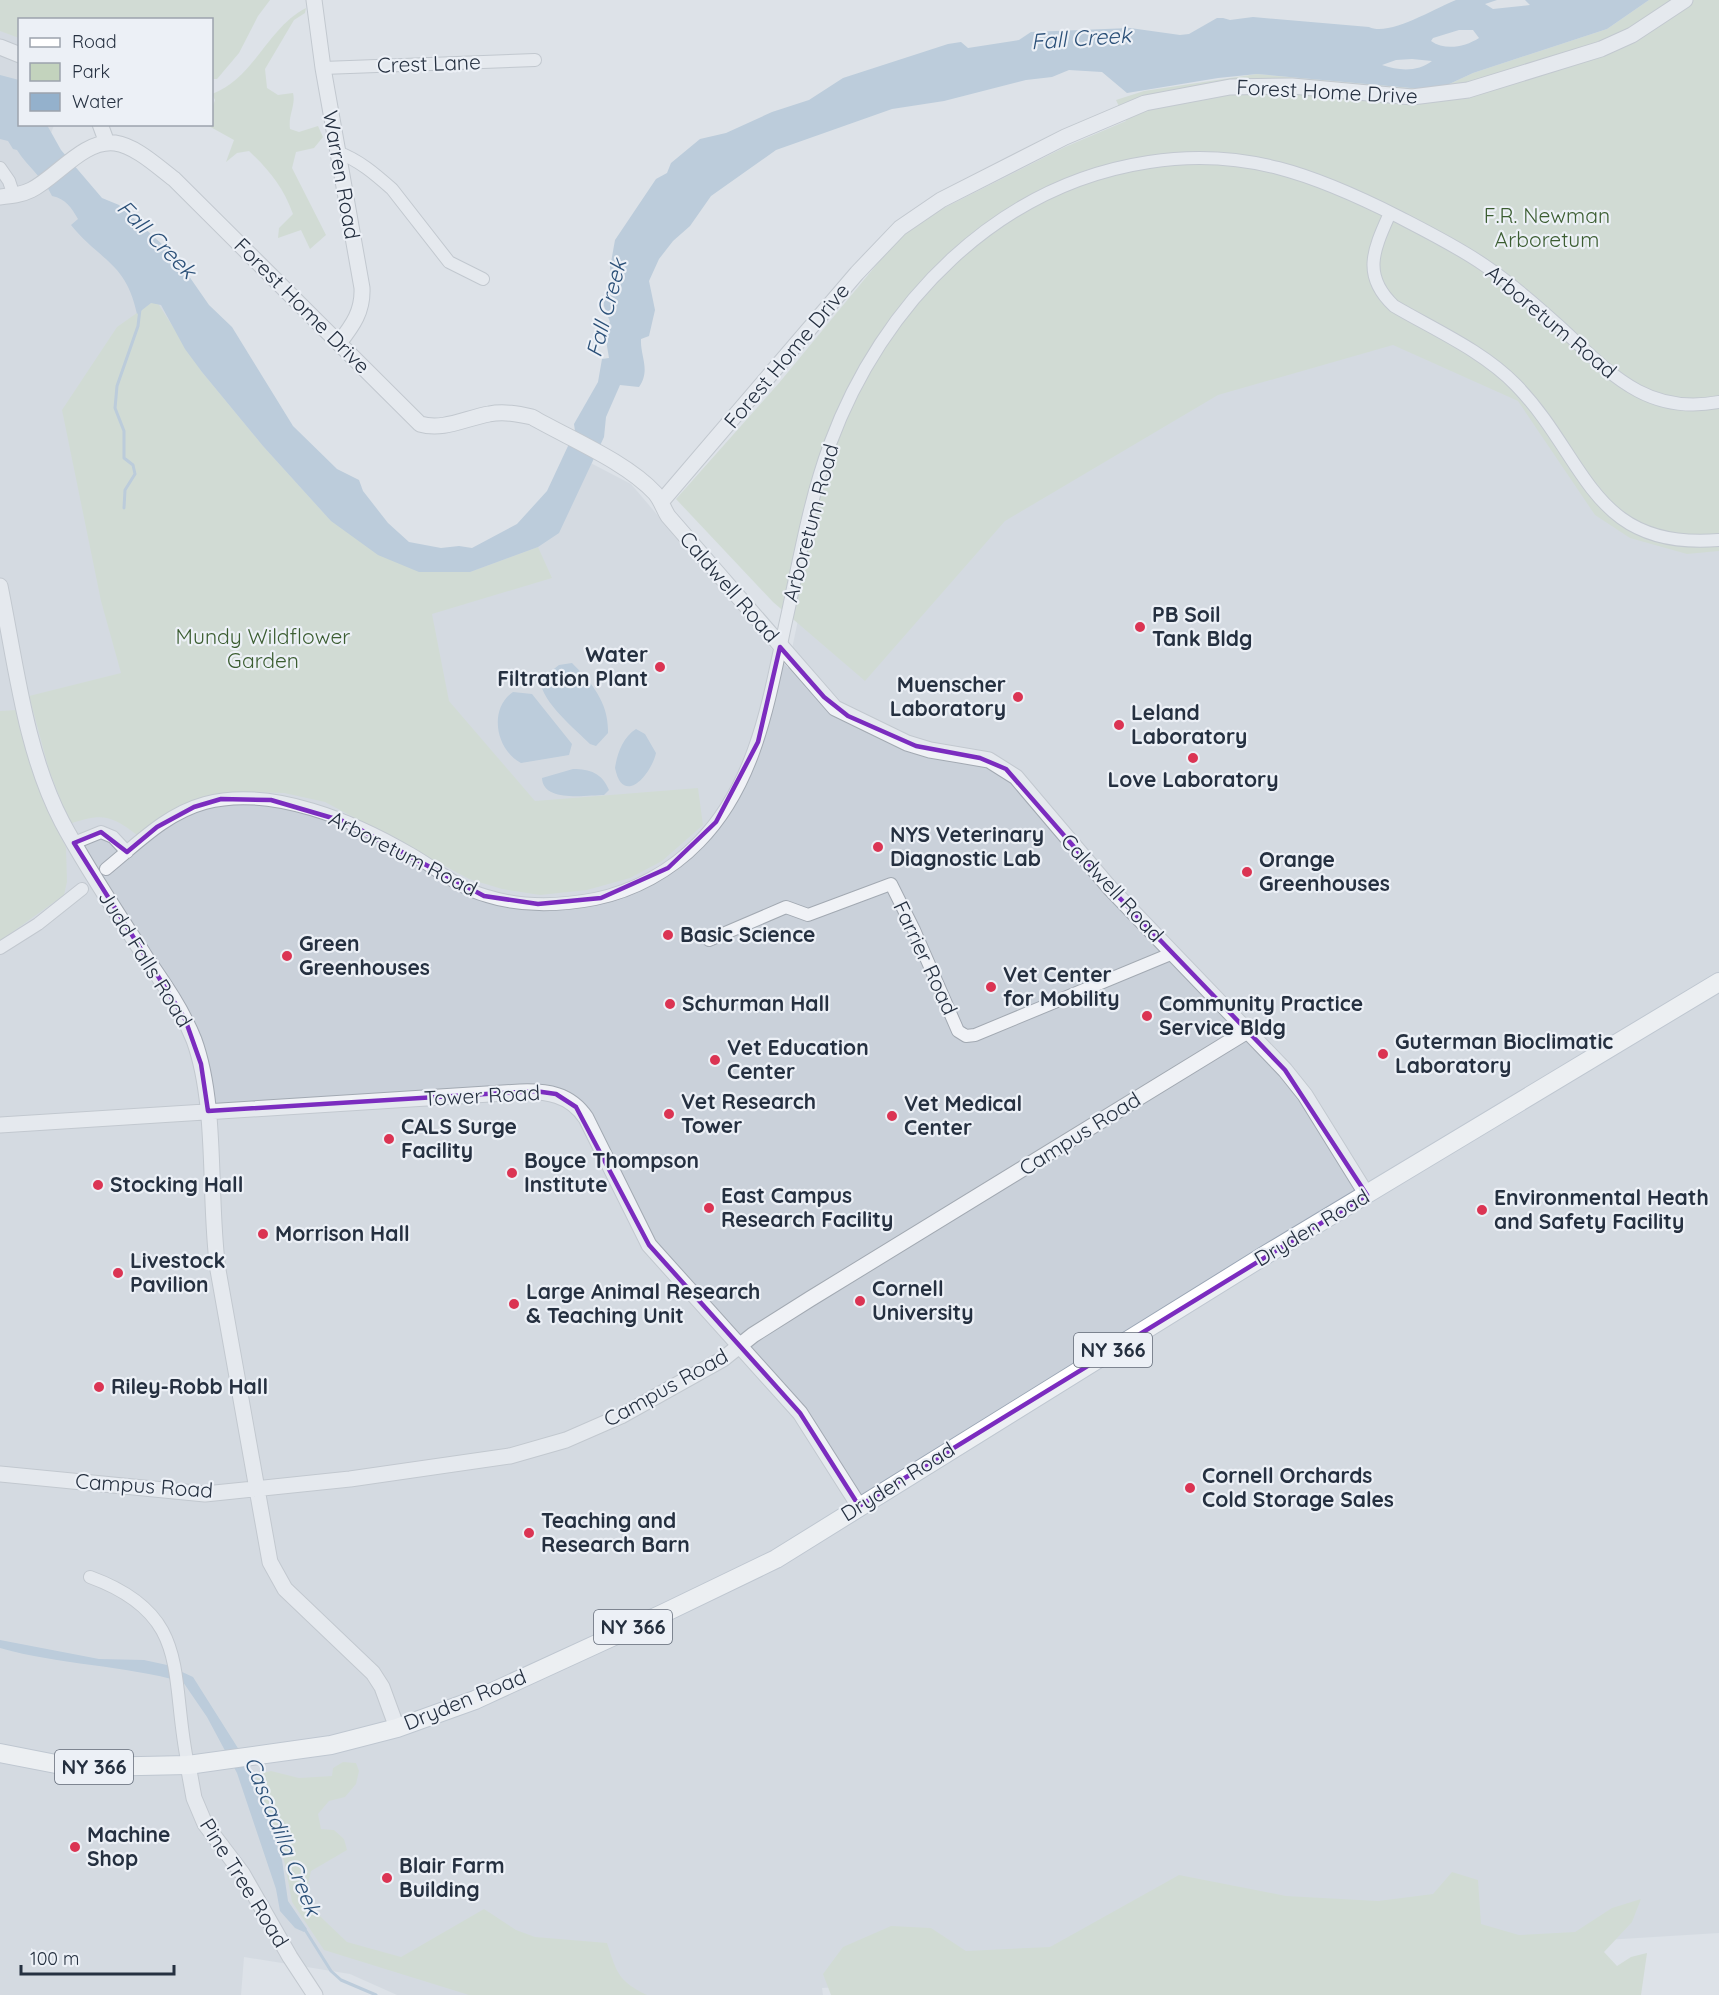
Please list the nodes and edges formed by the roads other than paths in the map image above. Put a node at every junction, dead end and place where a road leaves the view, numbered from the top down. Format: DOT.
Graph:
graph roads {
  1 [pos="314,0"];
  2 [pos="1685,0"];
  3 [pos="0,47"];
  4 [pos="18,54"];
  5 [pos="535,60"];
  6 [pos="323,68"];
  7 [pos="101,126"];
  8 [pos="107,143"];
  9 [pos="337,152"];
  10 [pos="0,168"];
  11 [pos="7,196"];
  12 [pos="1390,213"];
  13 [pos="483,279"];
  14 [pos="339,343"];
  15 [pos="1719,402"];
  16 [pos="662,501"];
  17 [pos="1719,540"];
  18 [pos="0,586"];
  19 [pos="3,610"];
  20 [pos="780,647"];
  21 [pos="74,843"];
  22 [pos="127,852"];
  23 [pos="106,869"];
  24 [pos="82,888"];
  25 [pos="709,940"];
  26 [pos="0,948"];
  27 [pos="1173,953"];
  28 [pos="1719,982"];
  29 [pos="1249,1030"];
  30 [pos="208,1111"];
  31 [pos="0,1125"];
  32 [pos="1367,1196"];
  33 [pos="739,1346"];
  34 [pos="0,1474"];
  35 [pos="257,1489"];
  36 [pos="859,1506"];
  37 [pos="90,1577"];
  38 [pos="397,1728"];
  39 [pos="0,1753"];
  40 [pos="188,1765"];
  41 [pos="315,1995"];
  1 -- 6 [label="street, Warren Road"];
  2 -- 16 [label="street, Forest Home Drive"];
  3 -- 4 [label="street"];
  5 -- 6 [label="street, Crest Lane"];
  6 -- 9 [label="street, Warren Road"];
  7 -- 8 [label="street"];
  8 -- 11 [label="street"];
  8 -- 14 [label="street, Forest Home Drive"];
  9 -- 13 [label="street"];
  9 -- 14 [label="street, Warren Road"];
  10 -- 11 [label="street"];
  12 -- 15 [label="street, Arboretum Road"];
  12 -- 17 [label="street"];
  12 -- 20 [label="street, Arboretum Road"];
  14 -- 16 [label="street, Forest Home Drive"];
  16 -- 20 [label="street, Caldwell Road"];
  18 -- 19 [label="street, Judd Falls Road"];
  19 -- 21 [label="street, Judd Falls Road"];
  20 -- 22 [label="street, Arboretum Road"];
  20 -- 27 [label="street, Caldwell Road"];
  21 -- 22 [label="street"];
  21 -- 30 [label="street, Judd Falls Road"];
  22 -- 23 [label="street, Arboretum Road"];
  24 -- 26 [label="street"];
  25 -- 27 [label="street, Farrier Road"];
  27 -- 29 [label="street, Caldwell Road"];
  28 -- 32 [label="main road, Dryden Road / NY 366"];
  29 -- 32 [label="street, Caldwell Road"];
  29 -- 33 [label="street, Campus Road"];
  30 -- 31 [label="street, Tower Road"];
  30 -- 33 [label="street, Tower Road"];
  30 -- 35 [label="street, Judd Falls Road"];
  32 -- 36 [label="main road, Dryden Road / NY 366"];
  33 -- 35 [label="street, Campus Road"];
  33 -- 36 [label="street, Tower Road"];
  34 -- 35 [label="street, Campus Road"];
  35 -- 38 [label="street, Judd Falls Road"];
  36 -- 38 [label="main road, Dryden Road / NY 366"];
  37 -- 40 [label="street"];
  38 -- 40 [label="main road, Dryden Road / NY 366"];
  39 -- 40 [label="main road, Dryden Road / NY 366"];
  40 -- 41 [label="street, Pine Tree Road"];
}
